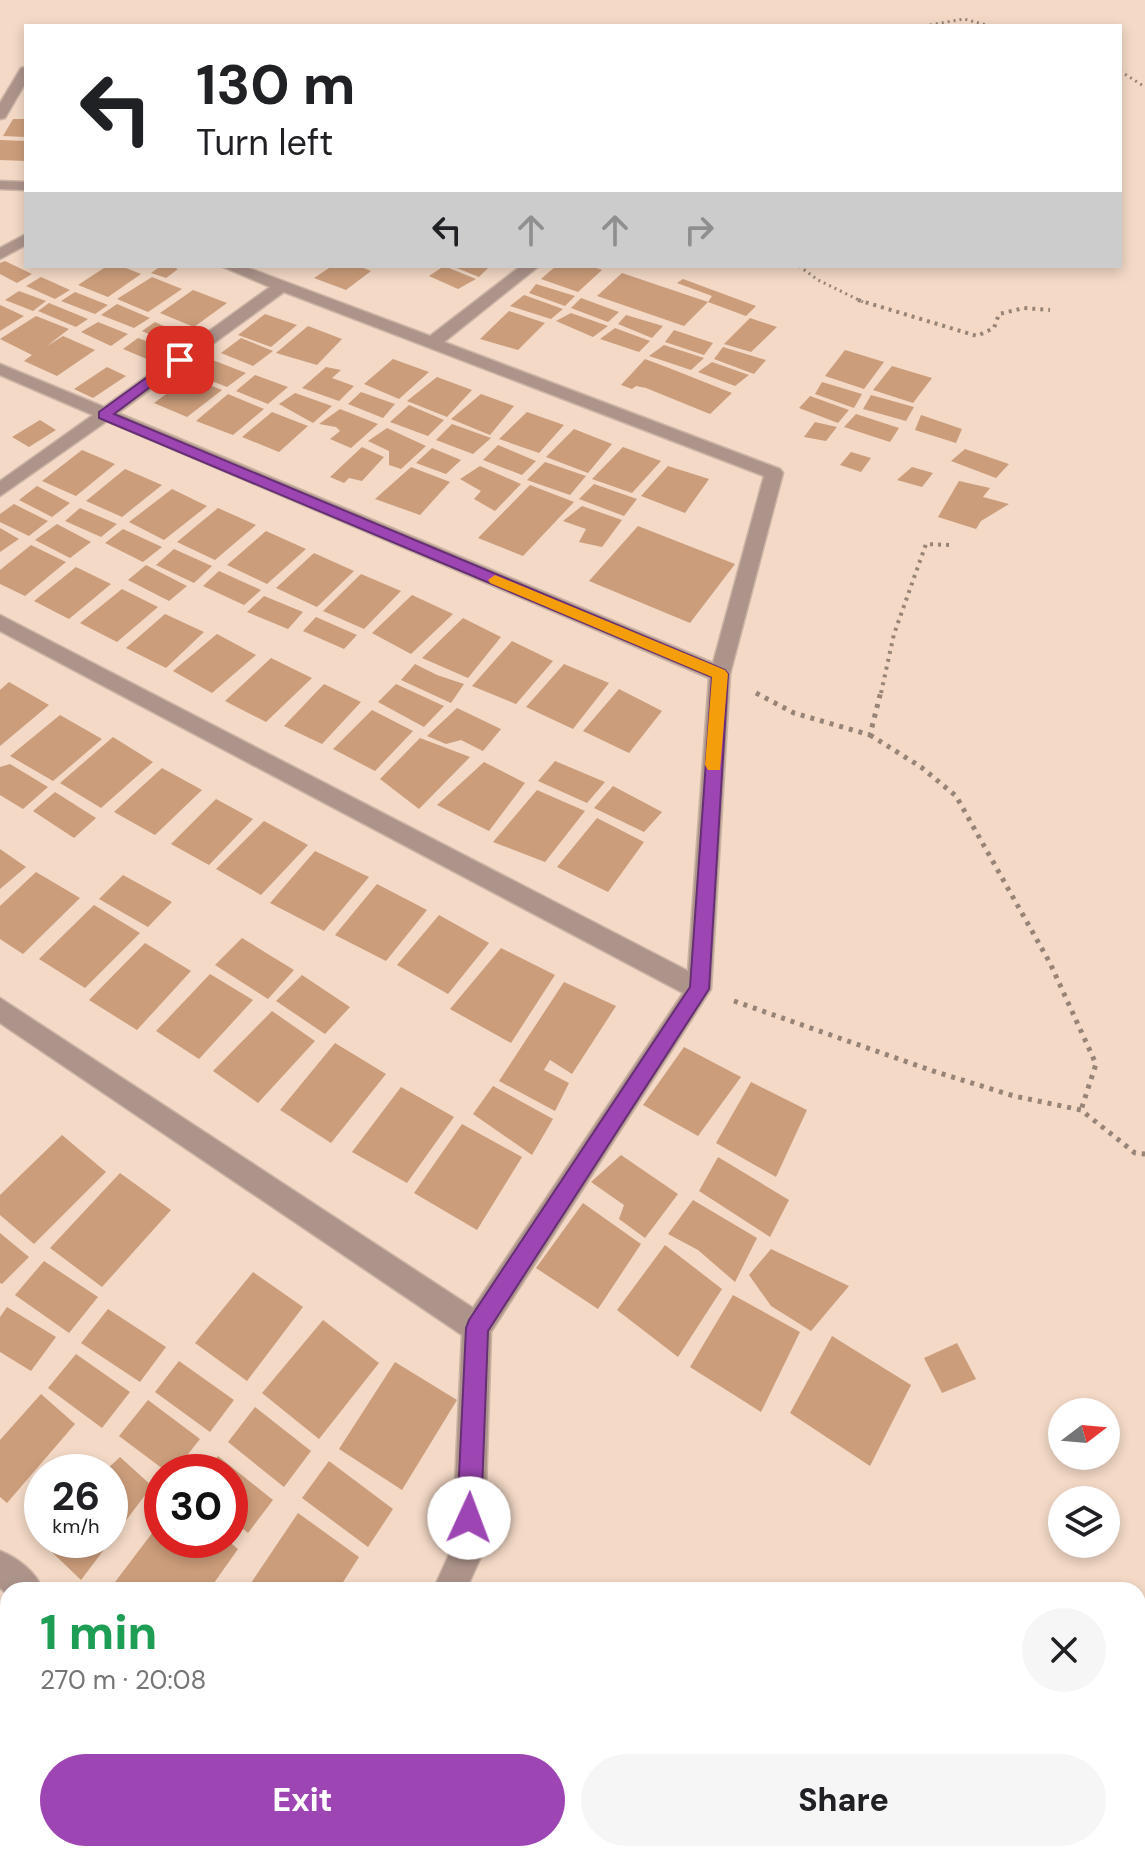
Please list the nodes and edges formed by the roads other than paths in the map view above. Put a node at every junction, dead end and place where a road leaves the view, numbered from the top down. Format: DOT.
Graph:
graph roads {
  1 [pos="24,74"];
  2 [pos="0,115"];
  3 [pos="0,185"];
  4 [pos="24,186"];
  5 [pos="24,240"];
  6 [pos="0,254"];
  7 [pos="234,268"];
  8 [pos="528,268"];
  9 [pos="282,286"];
  10 [pos="432,343"];
  11 [pos="0,369"];
  12 [pos="104,415"];
  13 [pos="0,490"];
  14 [pos="0,622"];
  15 [pos="720,674"];
  16 [pos="699,989"];
  17 [pos="0,1009"];
  18 [pos="477,1328"];
  19 [pos="0,1567"];
  20 [pos="18,1582"];
  21 [pos="453,1582"];
  1 -- 2 [label="street"];
  3 -- 4 [label="street"];
  5 -- 6 [label="street"];
  7 -- 9 [label="street"];
  8 -- 10 [label="street"];
  9 -- 10 [label="street"];
  9 -- 12 [label="street"];
  10 -- 15 [label="street"];
  11 -- 12 [label="street"];
  12 -- 13 [label="street"];
  12 -- 15 [label="street"];
  14 -- 16 [label="street"];
  15 -- 16 [label="street"];
  16 -- 18 [label="street"];
  17 -- 18 [label="street"];
  18 -- 21 [label="street"];
  19 -- 20 [label="street"];
}
